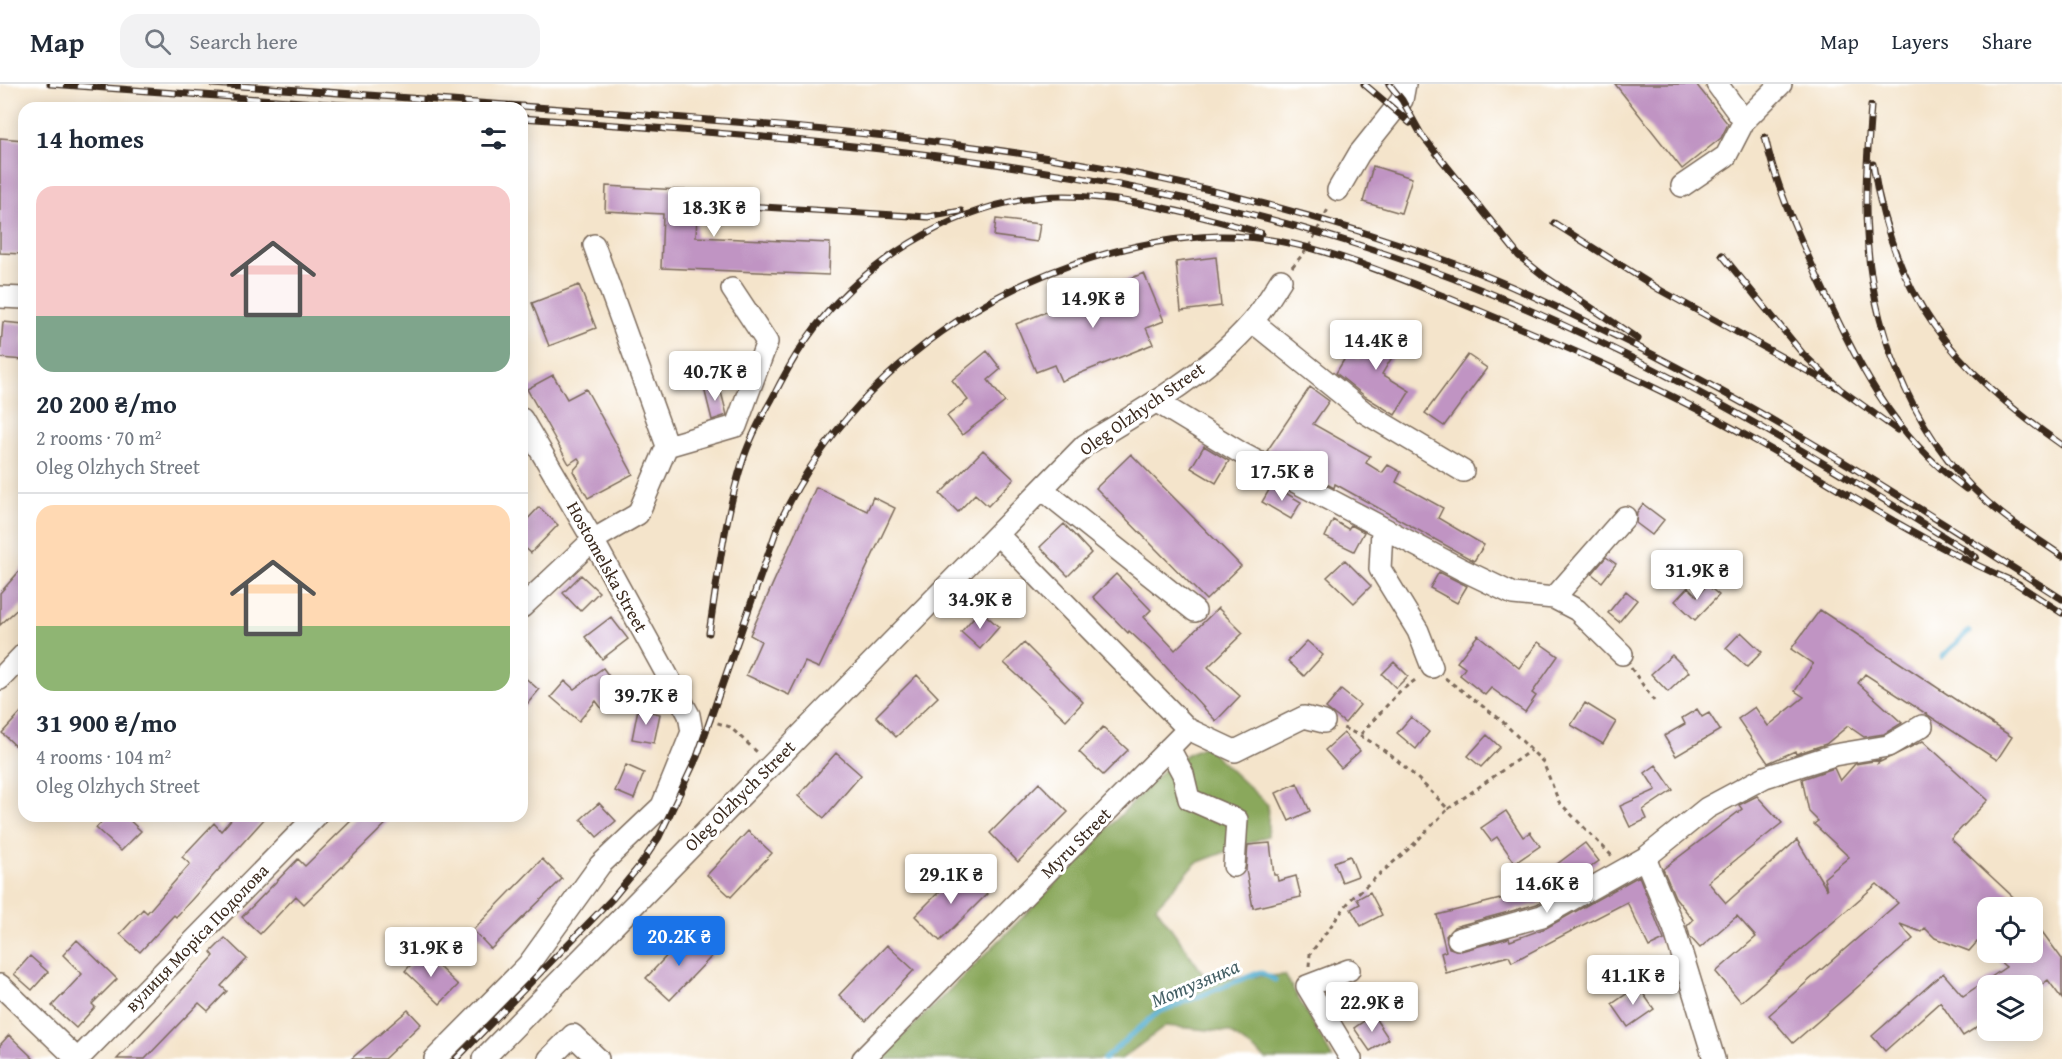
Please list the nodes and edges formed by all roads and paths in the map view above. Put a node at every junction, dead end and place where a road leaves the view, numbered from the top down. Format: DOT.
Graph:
graph roads {
  1 [pos="1405,84"];
  2 [pos="1717,84"];
  3 [pos="1781,84"];
  4 [pos="1744,120"];
  5 [pos="1682,186"];
  6 [pos="1338,190"];
  7 [pos="594,245"];
  8 [pos="1281,280"];
  9 [pos="732,289"];
  10 [pos="0,297"];
  11 [pos="18,298"];
  12 [pos="1253,322"];
  13 [pos="1157,402"];
  14 [pos="528,429"];
  15 [pos="667,446"];
  16 [pos="1463,471"];
  17 [pos="1042,489"];
  18 [pos="1625,517"];
  19 [pos="1382,530"];
  20 [pos="998,535"];
  21 [pos="593,540"];
  22 [pos="1554,598"];
  23 [pos="528,601"];
  24 [pos="1195,611"];
  25 [pos="1622,654"];
  26 [pos="18,660"];
  27 [pos="1432,668"];
  28 [pos="0,679"];
  29 [pos="1654,701"];
  30 [pos="689,716"];
  31 [pos="1324,722"];
  32 [pos="1922,726"];
  33 [pos="1188,729"];
  34 [pos="1361,735"];
  35 [pos="1169,748"];
  36 [pos="1531,750"];
  37 [pos="770,766"];
  38 [pos="1448,809"];
  39 [pos="310,822"];
  40 [pos="1645,858"];
  41 [pos="1234,866"];
  42 [pos="1624,868"];
  43 [pos="1458,939"];
  44 [pos="1349,970"];
  45 [pos="0,986"];
  46 [pos="1307,986"];
  47 [pos="78,1059"];
  48 [pos="435,1059"];
  49 [pos="483,1059"];
  50 [pos="549,1059"];
  51 [pos="598,1059"];
  52 [pos="862,1059"];
  53 [pos="1351,1059"];
  54 [pos="1714,1059"];
  1 -- 6 [label="street"];
  2 -- 4 [label="street"];
  3 -- 4 [label="street"];
  4 -- 5 [label="street"];
  6 -- 8 [label="path"];
  7 -- 15 [label="street"];
  8 -- 12 [label="street, Oleg Olzhych Street"];
  9 -- 15 [label="street"];
  10 -- 11 [label="street"];
  12 -- 13 [label="street, Oleg Olzhych Street"];
  12 -- 16 [label="street"];
  13 -- 17 [label="street, Oleg Olzhych Street"];
  13 -- 19 [label="street"];
  14 -- 21 [label="street, Hostomelska Street"];
  15 -- 21 [label="street"];
  17 -- 20 [label="street, Oleg Olzhych Street"];
  17 -- 24 [label="street"];
  18 -- 22 [label="street"];
  19 -- 22 [label="street"];
  19 -- 27 [label="street"];
  20 -- 33 [label="street"];
  20 -- 37 [label="street, Oleg Olzhych Street"];
  21 -- 23 [label="street"];
  21 -- 30 [label="street, Hostomelska Street"];
  22 -- 25 [label="street"];
  25 -- 29 [label="path"];
  26 -- 28 [label="street"];
  27 -- 34 [label="path"];
  27 -- 36 [label="path"];
  30 -- 37 [label="path"];
  30 -- 48 [label="street"];
  31 -- 33 [label="street"];
  31 -- 34 [label="path"];
  32 -- 40 [label="street"];
  33 -- 35 [label="street, Myru Street"];
  34 -- 38 [label="path"];
  35 -- 41 [label="street"];
  35 -- 52 [label="street, Myru Street"];
  36 -- 38 [label="path"];
  36 -- 42 [label="path"];
  37 -- 49 [label="street, Oleg Olzhych Street"];
  38 -- 46 [label="path"];
  39 -- 47 [label="street, вулиця Моріса Подолова"];
  40 -- 42 [label="street"];
  40 -- 54 [label="street"];
  42 -- 43 [label="street"];
  44 -- 46 [label="street"];
  45 -- 47 [label="street"];
  46 -- 53 [label="street"];
  50 -- 51 [label="street"];
}
